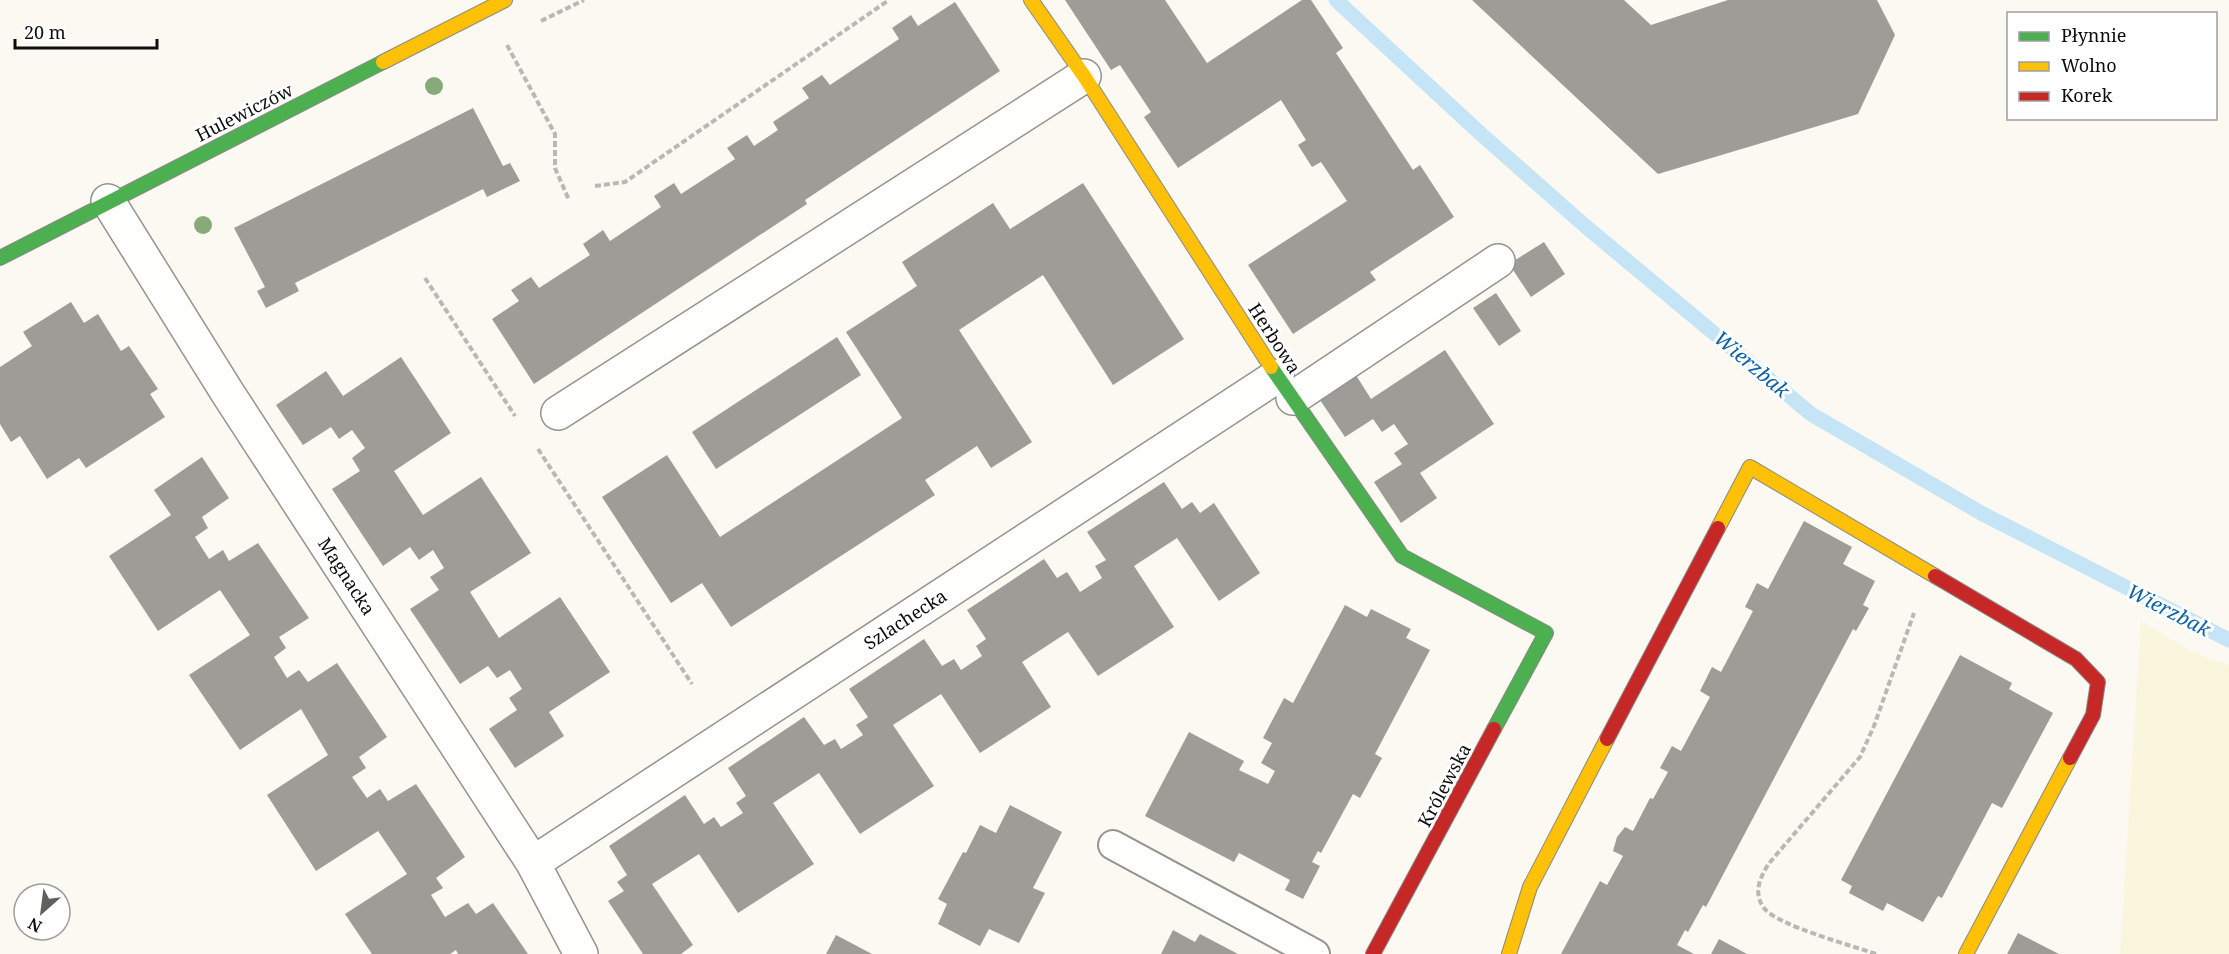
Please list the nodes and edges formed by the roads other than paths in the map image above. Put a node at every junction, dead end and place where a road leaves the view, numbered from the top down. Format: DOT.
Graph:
graph roads {
  1 [pos="505,0"];
  2 [pos="1031,0"];
  3 [pos="1084,76"];
  4 [pos="108,201"];
  5 [pos="0,258"];
  6 [pos="1498,261"];
  7 [pos="1285,387"];
  8 [pos="558,413"];
  9 [pos="1546,633"];
  10 [pos="1113,845"];
  11 [pos="533,863"];
  12 [pos="580,954"];
  13 [pos="1315,954"];
  14 [pos="1374,954"];
  15 [pos="1509,954"];
  16 [pos="1966,954"];
  1 -- 4 [label="street, Hulewiczów"];
  2 -- 3 [label="street, Herbowa"];
  3 -- 7 [label="street, Herbowa"];
  3 -- 8 [label="street"];
  4 -- 5 [label="street, Hulewiczów"];
  4 -- 11 [label="street, Magnacka"];
  6 -- 7 [label="street, Szlachecka"];
  7 -- 9 [label="street, Herbowa"];
  7 -- 11 [label="street, Szlachecka"];
  9 -- 14 [label="street, Królewska"];
  10 -- 13 [label="lane"];
  11 -- 12 [label="street, Magnacka"];
  15 -- 16 [label="street"];
}
